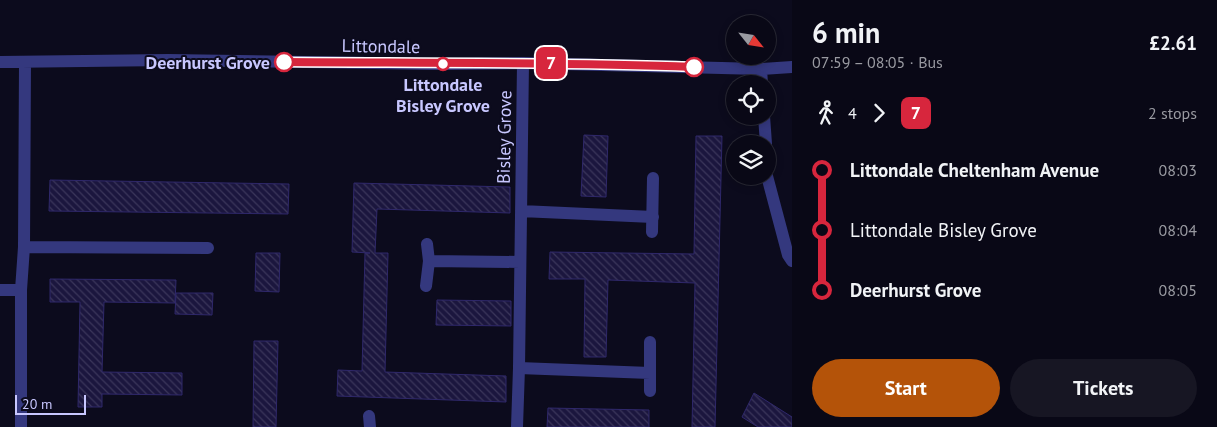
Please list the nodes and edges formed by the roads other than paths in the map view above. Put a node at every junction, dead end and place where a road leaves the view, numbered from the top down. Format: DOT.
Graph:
graph roads {
  1 [pos="0,62"];
  2 [pos="25,62"];
  3 [pos="523,63"];
  4 [pos="792,67"];
  5 [pos="762,69"];
  6 [pos="762,75"];
  7 [pos="653,178"];
  8 [pos="770,185"];
  9 [pos="521,211"];
  10 [pos="653,217"];
  11 [pos="652,232"];
  12 [pos="427,244"];
  13 [pos="24,247"];
  14 [pos="208,248"];
  15 [pos="791,257"];
  16 [pos="429,260"];
  17 [pos="520,262"];
  18 [pos="426,286"];
  19 [pos="0,290"];
  20 [pos="21,290"];
  21 [pos="650,342"];
  22 [pos="519,368"];
  23 [pos="650,373"];
  24 [pos="650,391"];
  25 [pos="21,427"];
  26 [pos="517,427"];
  1 -- 2 [label="street, Littondale"];
  2 -- 3 [label="street, Littondale"];
  2 -- 13 [label="street"];
  3 -- 5 [label="street, Littondale"];
  3 -- 9 [label="street, Bisley Grove"];
  4 -- 5 [label="street, Littondale"];
  5 -- 6 [label="street"];
  7 -- 10 [label="street"];
  8 -- 15 [label="street"];
  9 -- 10 [label="street"];
  9 -- 17 [label="street, Bisley Grove"];
  10 -- 11 [label="street"];
  12 -- 16 [label="street"];
  13 -- 14 [label="street"];
  13 -- 20 [label="street"];
  16 -- 17 [label="street"];
  16 -- 18 [label="street"];
  17 -- 22 [label="street, Bisley Grove"];
  19 -- 20 [label="street"];
  20 -- 25 [label="street"];
  21 -- 23 [label="street"];
  22 -- 23 [label="street"];
  22 -- 26 [label="street, Bisley Grove"];
  23 -- 24 [label="street"];
}
